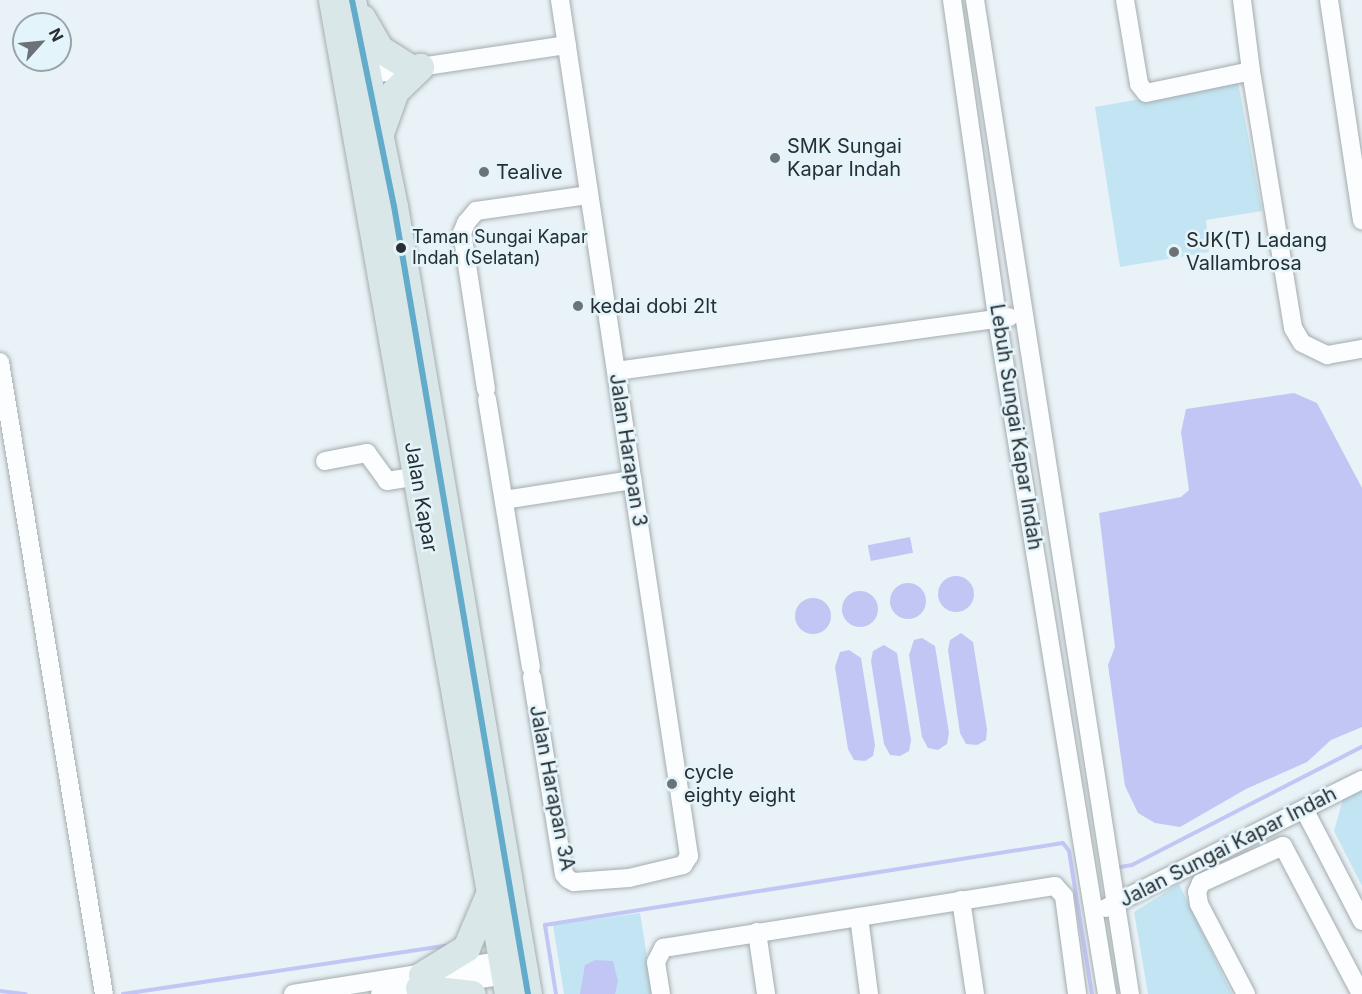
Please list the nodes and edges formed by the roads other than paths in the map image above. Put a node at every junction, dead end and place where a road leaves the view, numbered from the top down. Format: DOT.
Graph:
graph roads {
  1 [pos="342,0"];
  2 [pos="560,0"];
  3 [pos="952,0"];
  4 [pos="975,0"];
  5 [pos="1125,0"];
  6 [pos="1242,0"];
  7 [pos="1329,0"];
  8 [pos="567,45"];
  9 [pos="415,68"];
  10 [pos="1251,71"];
  11 [pos="366,75"];
  12 [pos="379,139"];
  13 [pos="589,195"];
  14 [pos="368,196"];
  15 [pos="1362,222"];
  16 [pos="1022,315"];
  17 [pos="997,318"];
  18 [pos="1362,349"];
  19 [pos="0,362"];
  20 [pos="616,371"];
  21 [pos="1038,418"];
  22 [pos="325,461"];
  23 [pos="417,476"];
  24 [pos="632,480"];
  25 [pos="1025,487"];
  26 [pos="504,500"];
  27 [pos="1362,780"];
  28 [pos="1304,809"];
  29 [pos="689,856"];
  30 [pos="490,891"];
  31 [pos="961,900"];
  32 [pos="1115,905"];
  33 [pos="1093,913"];
  34 [pos="859,916"];
  35 [pos="1362,921"];
  36 [pos="757,932"];
  37 [pos="515,976"];
  38 [pos="420,981"];
  39 [pos="108,988"];
  40 [pos="293,994"];
  41 [pos="380,994"];
  42 [pos="472,994"];
  43 [pos="661,994"];
  44 [pos="766,994"];
  45 [pos="870,994"];
  46 [pos="975,994"];
  47 [pos="1077,994"];
  48 [pos="1107,994"];
  49 [pos="1130,994"];
  50 [pos="1246,994"];
  51 [pos="1361,994"];
  1 -- 9 [label="highway"];
  1 -- 11 [label="highway, Jalan Kapar"];
  1 -- 14 [label="highway, Jalan Kapar"];
  2 -- 8 [label="street, Jalan Harapan 3"];
  3 -- 17 [label="street, Lebuh Sungai Kapar Indah"];
  4 -- 16 [label="street, Lebuh Sungai Kapar Indah"];
  5 -- 10 [label="street"];
  6 -- 10 [label="street"];
  7 -- 15 [label="street"];
  8 -- 9 [label="street"];
  8 -- 13 [label="street, Jalan Harapan 3"];
  9 -- 11 [label="street"];
  9 -- 12 [label="highway"];
  10 -- 18 [label="street"];
  11 -- 12 [label="highway, Jalan Kapar"];
  11 -- 14 [label="street"];
  12 -- 37 [label="highway, Jalan Kapar"];
  13 -- 20 [label="street, Jalan Harapan 3"];
  13 -- 26 [label="street, Jalan Harapan 3A"];
  14 -- 23 [label="highway, Jalan Kapar"];
  16 -- 17 [label="street"];
  16 -- 21 [label="street, Lebuh Sungai Kapar Indah"];
  17 -- 20 [label="street"];
  17 -- 25 [label="street, Lebuh Sungai Kapar Indah"];
  19 -- 39 [label="street"];
  20 -- 24 [label="street, Jalan Harapan 3"];
  21 -- 25 [label="street"];
  21 -- 32 [label="street, Lebuh Sungai Kapar Indah"];
  22 -- 23 [label="street"];
  23 -- 30 [label="highway, Jalan Kapar"];
  24 -- 26 [label="street"];
  24 -- 29 [label="street, Jalan Harapan 3"];
  25 -- 33 [label="street, Lebuh Sungai Kapar Indah"];
  26 -- 29 [label="street, Jalan Harapan 3A"];
  27 -- 28 [label="street, Jalan Sungai Kapar Indah"];
  28 -- 32 [label="street, Jalan Sungai Kapar Indah"];
  28 -- 35 [label="street"];
  30 -- 37 [label="highway, Jalan Kapar"];
  30 -- 38 [label="highway"];
  31 -- 34 [label="street"];
  31 -- 46 [label="street"];
  31 -- 47 [label="street"];
  32 -- 33 [label="street, Jalan Sungai Kapar Indah"];
  32 -- 49 [label="street"];
  33 -- 48 [label="street"];
  34 -- 36 [label="street"];
  34 -- 45 [label="street"];
  36 -- 43 [label="street"];
  36 -- 44 [label="street"];
  37 -- 38 [label="street"];
  38 -- 40 [label="street"];
  38 -- 41 [label="street"];
  38 -- 42 [label="highway"];
  50 -- 51 [label="street"];
}
